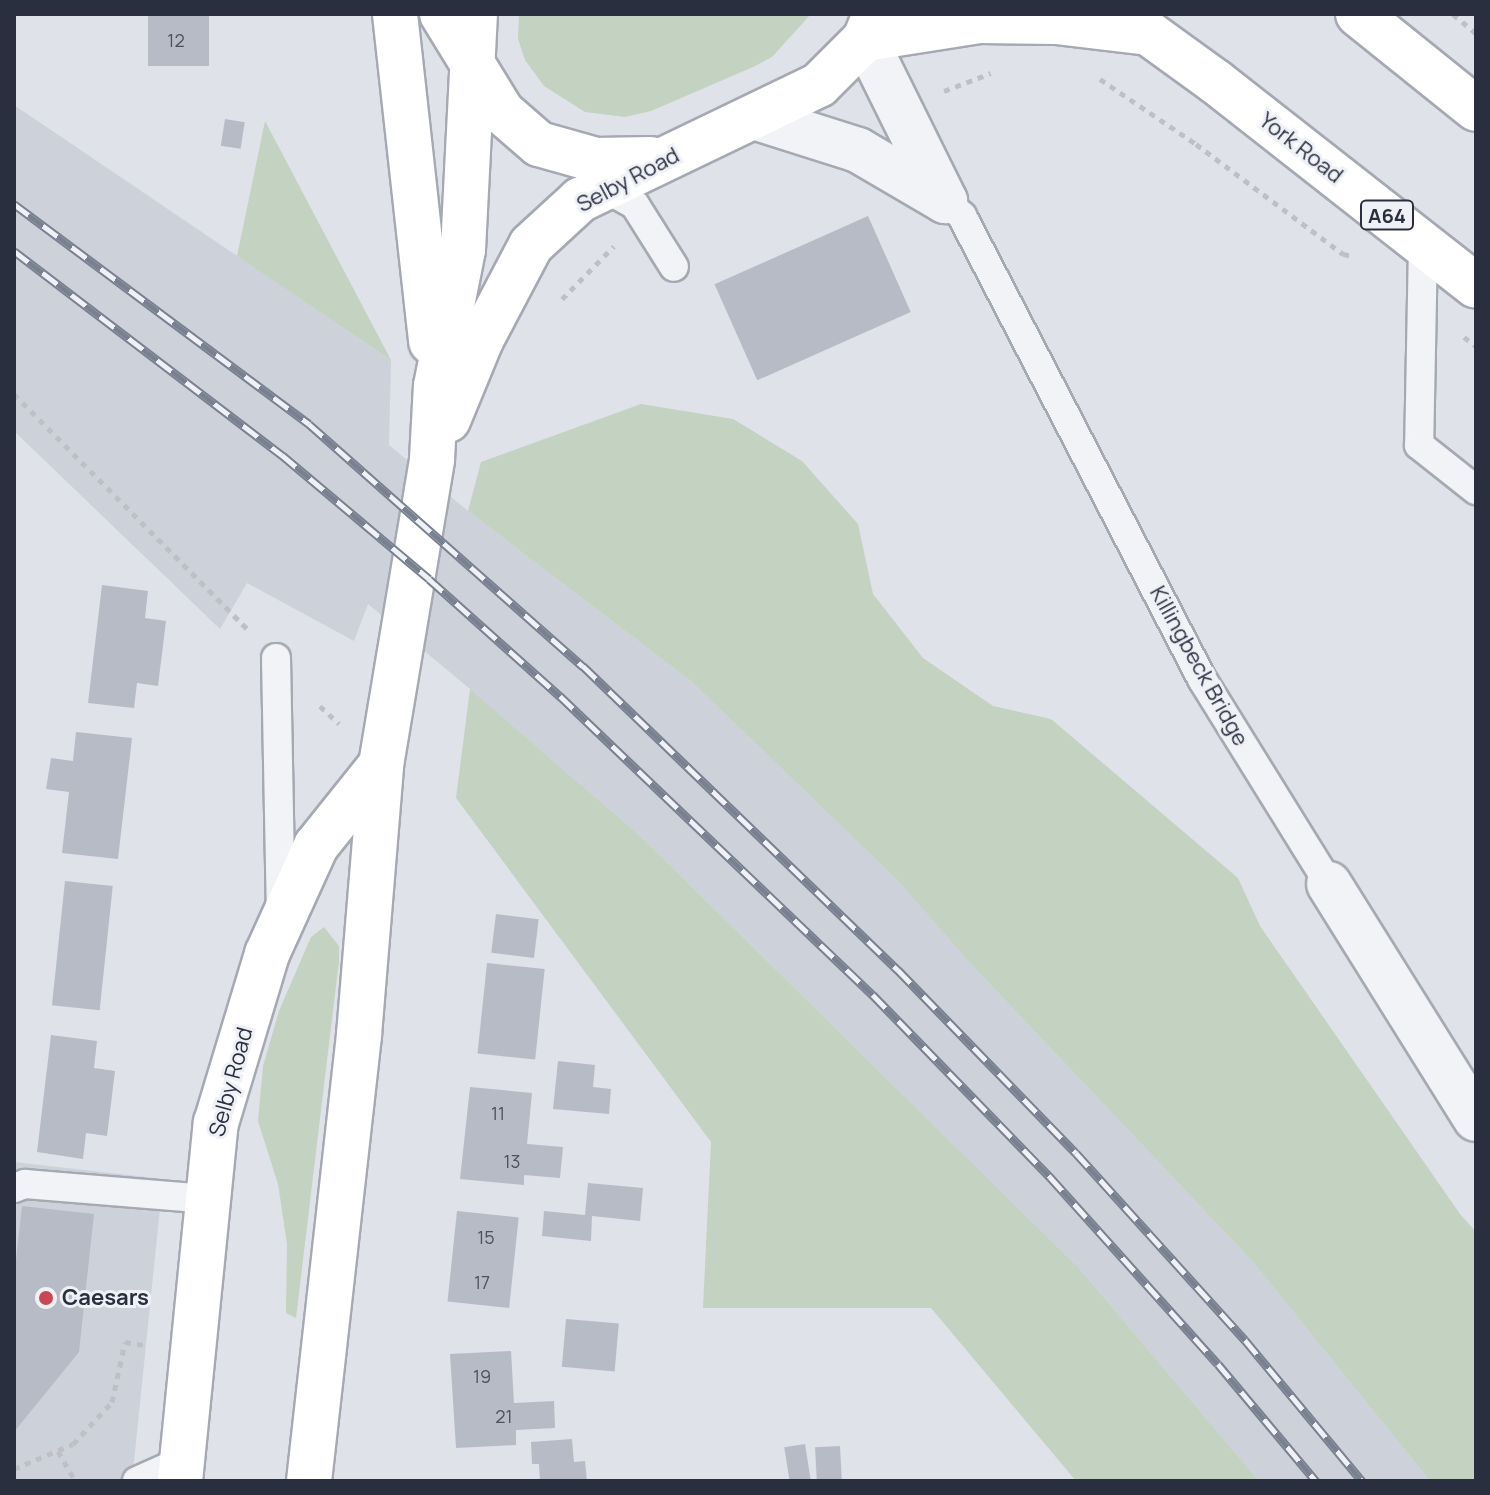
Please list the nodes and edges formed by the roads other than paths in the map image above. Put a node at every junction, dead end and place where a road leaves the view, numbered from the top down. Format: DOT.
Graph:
graph roads {
  1 [pos="395,14"];
  2 [pos="442,14"];
  3 [pos="475,14"];
  4 [pos="1365,17"];
  5 [pos="1135,23"];
  6 [pos="870,26"];
  7 [pos="474,70"];
  8 [pos="1476,109"];
  9 [pos="757,118"];
  10 [pos="539,144"];
  11 [pos="662,159"];
  12 [pos="603,187"];
  13 [pos="945,201"];
  14 [pos="1423,245"];
  15 [pos="674,267"];
  16 [pos="1476,286"];
  17 [pos="436,386"];
  18 [pos="432,459"];
  19 [pos="1476,490"];
  20 [pos="276,658"];
  21 [pos="381,765"];
  22 [pos="1329,884"];
  23 [pos="281,923"];
  24 [pos="1476,1119"];
  25 [pos="14,1188"];
  26 [pos="209,1199"];
  27 [pos="181,1471"];
  28 [pos="137,1481"];
  29 [pos="309,1481"];
  1 -- 17 [label="main road, Selby Road"];
  2 -- 7 [label="main road"];
  3 -- 7 [label="main road, Selby Road"];
  4 -- 8 [label="main road"];
  5 -- 6 [label="main road"];
  5 -- 14 [label="main road, York Road / A64"];
  6 -- 9 [label="main road, Selby Road"];
  6 -- 13 [label="street, Killingbeck Bridge"];
  7 -- 10 [label="main road"];
  7 -- 17 [label="main road, Selby Road"];
  9 -- 11 [label="main road, Selby Road"];
  9 -- 13 [label="street, Killingbeck Bridge"];
  10 -- 11 [label="main road"];
  10 -- 12 [label="lane"];
  11 -- 12 [label="main road, Selby Road"];
  12 -- 15 [label="lane"];
  12 -- 18 [label="main road, Selby Road"];
  13 -- 22 [label="lane, Killingbeck Bridge"];
  14 -- 16 [label="main road, York Road / A64"];
  14 -- 19 [label="lane"];
  17 -- 18 [label="main road, Selby Road"];
  18 -- 21 [label="main road, Selby Road"];
  20 -- 23 [label="lane"];
  21 -- 23 [label="main road, Selby Road"];
  21 -- 29 [label="main road, Selby Road"];
  22 -- 24 [label="street, Killingbeck Bridge"];
  23 -- 26 [label="main road, Selby Road"];
  25 -- 26 [label="lane"];
  26 -- 27 [label="main road, Selby Road"];
  27 -- 28 [label="lane"];
}
